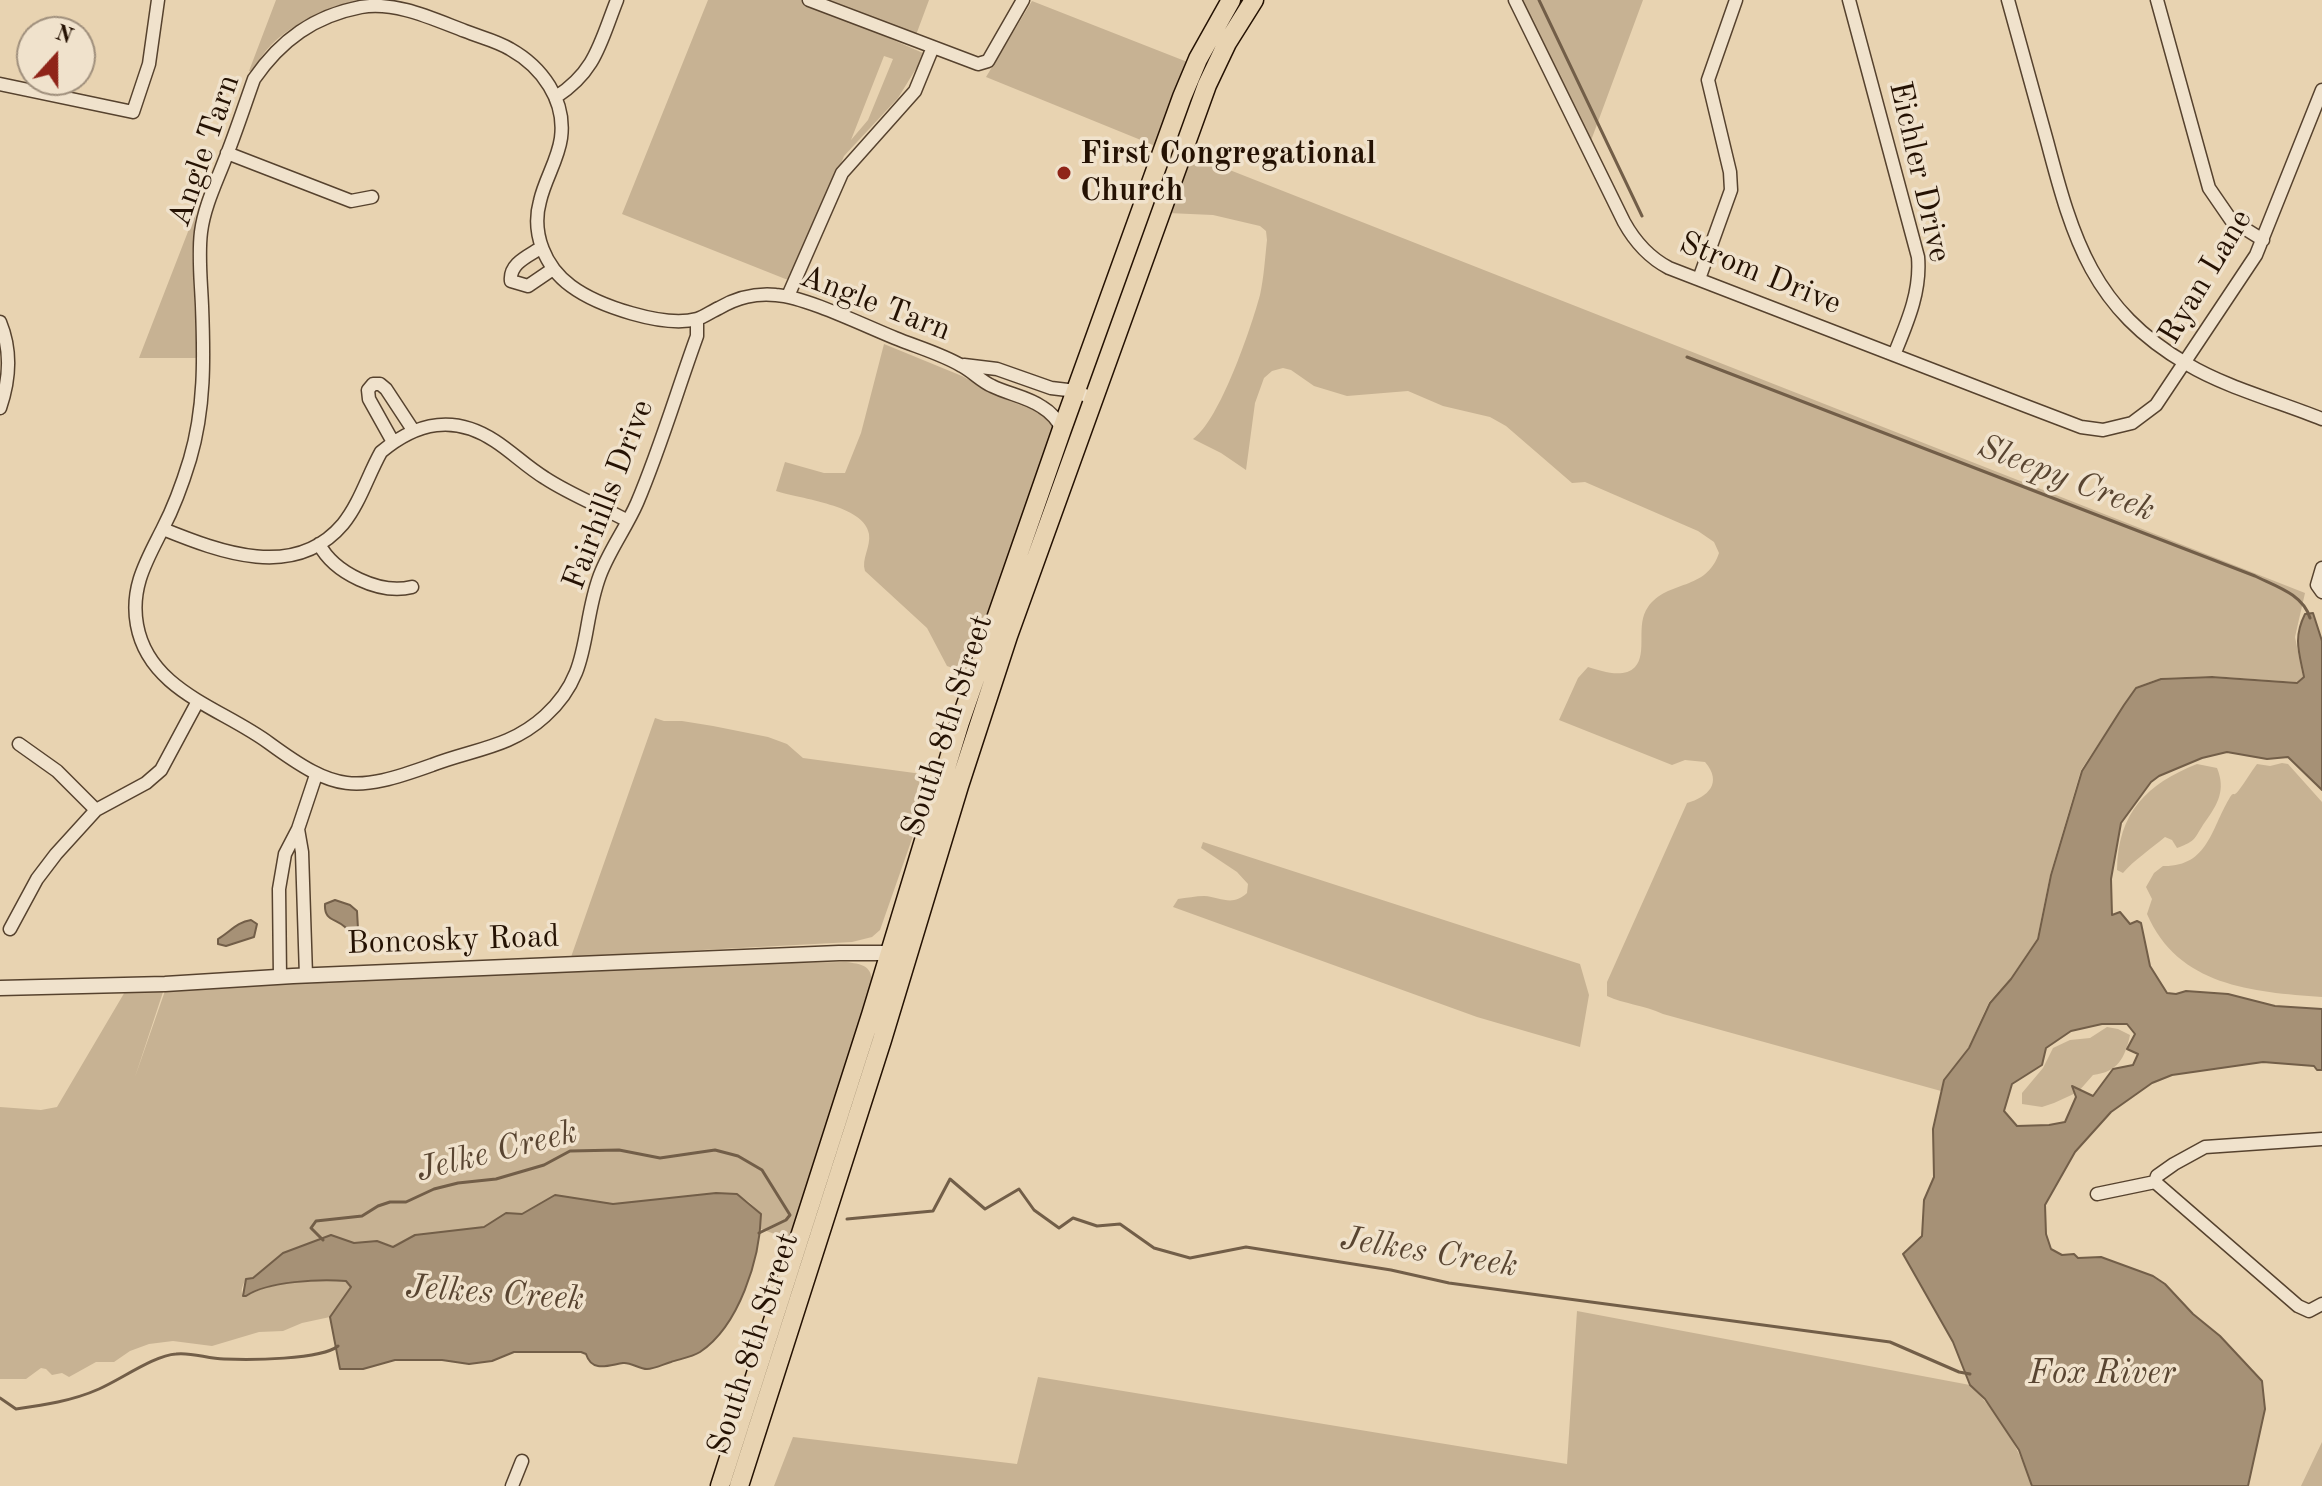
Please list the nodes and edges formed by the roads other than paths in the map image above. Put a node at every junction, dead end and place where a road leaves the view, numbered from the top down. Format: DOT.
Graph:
graph roads {
  1 [pos="158,0"];
  2 [pos="617,0"];
  3 [pos="809,0"];
  4 [pos="1023,0"];
  5 [pos="1231,0"];
  6 [pos="1254,0"];
  7 [pos="1515,0"];
  8 [pos="1736,0"];
  9 [pos="1849,0"];
  10 [pos="2008,0"];
  11 [pos="2157,0"];
  12 [pos="372,2"];
  13 [pos="933,47"];
  14 [pos="0,84"];
  15 [pos="2322,90"];
  16 [pos="556,97"];
  17 [pos="227,153"];
  18 [pos="372,197"];
  19 [pos="2263,240"];
  20 [pos="542,247"];
  21 [pos="553,269"];
  22 [pos="1699,279"];
  23 [pos="788,296"];
  24 [pos="697,319"];
  25 [pos="0,322"];
  26 [pos="1894,355"];
  27 [pos="2185,363"];
  28 [pos="961,364"];
  29 [pos="1085,395"];
  30 [pos="0,408"];
  31 [pos="2322,419"];
  32 [pos="2125,426"];
  33 [pos="1062,429"];
  34 [pos="413,430"];
  35 [pos="393,442"];
  36 [pos="628,521"];
  37 [pos="163,529"];
  38 [pos="319,544"];
  39 [pos="2322,568"];
  40 [pos="412,587"];
  41 [pos="2322,592"];
  42 [pos="198,701"];
  43 [pos="19,744"];
  44 [pos="316,775"];
  45 [pos="96,810"];
  46 [pos="298,829"];
  47 [pos="10,929"];
  48 [pos="899,953"];
  49 [pos="306,976"];
  50 [pos="280,977"];
  51 [pos="0,988"];
  52 [pos="2322,1139"];
  53 [pos="2155,1182"];
  54 [pos="2097,1194"];
  55 [pos="2316,1307"];
  56 [pos="522,1461"];
  57 [pos="512,1486"];
  58 [pos="720,1486"];
  59 [pos="739,1486"];
  1 -- 14 [label="street"];
  2 -- 16 [label="street"];
  3 -- 13 [label="street"];
  4 -- 13 [label="street"];
  5 -- 29 [label="main road, South 8th Street"];
  6 -- 29 [label="main road, South 8th Street"];
  7 -- 22 [label="street, Strom Drive"];
  8 -- 22 [label="street"];
  9 -- 26 [label="street, Eichler Drive"];
  10 -- 27 [label="street"];
  11 -- 19 [label="street"];
  12 -- 16 [label="street, Angle Tarn"];
  12 -- 17 [label="street, Angle Tarn"];
  13 -- 23 [label="street"];
  15 -- 19 [label="street, Ryan Lane"];
  16 -- 20 [label="street, Angle Tarn"];
  17 -- 18 [label="street"];
  17 -- 37 [label="street, Angle Tarn"];
  19 -- 27 [label="street, Ryan Lane"];
  20 -- 21 [label="street, Angle Tarn"];
  20 -- 21 [label="street"];
  21 -- 24 [label="street, Angle Tarn"];
  22 -- 26 [label="street, Strom Drive"];
  23 -- 24 [label="street, Angle Tarn"];
  23 -- 28 [label="street, Angle Tarn"];
  24 -- 36 [label="street, Fairhills Drive"];
  25 -- 30 [label="street"];
  26 -- 32 [label="street, Strom Drive"];
  27 -- 31 [label="street"];
  27 -- 32 [label="street, Ryan Lane"];
  28 -- 29 [label="street, Angle Tarn"];
  28 -- 33 [label="street, Angle Tarn"];
  29 -- 33 [label="main road, South 8th Street"];
  29 -- 48 [label="main road, South 8th Street"];
  33 -- 48 [label="main road, South 8th Street"];
  34 -- 35 [label="street"];
  34 -- 35 [label="street"];
  34 -- 36 [label="street"];
  35 -- 38 [label="street"];
  36 -- 44 [label="street, Fairhills Drive"];
  37 -- 38 [label="street"];
  37 -- 42 [label="street, Angle Tarn"];
  38 -- 40 [label="street"];
  39 -- 41 [label="street"];
  42 -- 44 [label="street, Angle Tarn"];
  42 -- 45 [label="street"];
  43 -- 45 [label="street"];
  44 -- 46 [label="street"];
  45 -- 47 [label="street"];
  46 -- 49 [label="street"];
  46 -- 50 [label="street"];
  48 -- 49 [label="street, Boncosky Road"];
  48 -- 58 [label="main road, South 8th Street"];
  48 -- 59 [label="main road, South 8th Street"];
  49 -- 50 [label="street, Boncosky Road"];
  50 -- 51 [label="street, Boncosky Road"];
  52 -- 53 [label="street"];
  53 -- 54 [label="street"];
  53 -- 55 [label="street"];
  56 -- 57 [label="street"];
}
